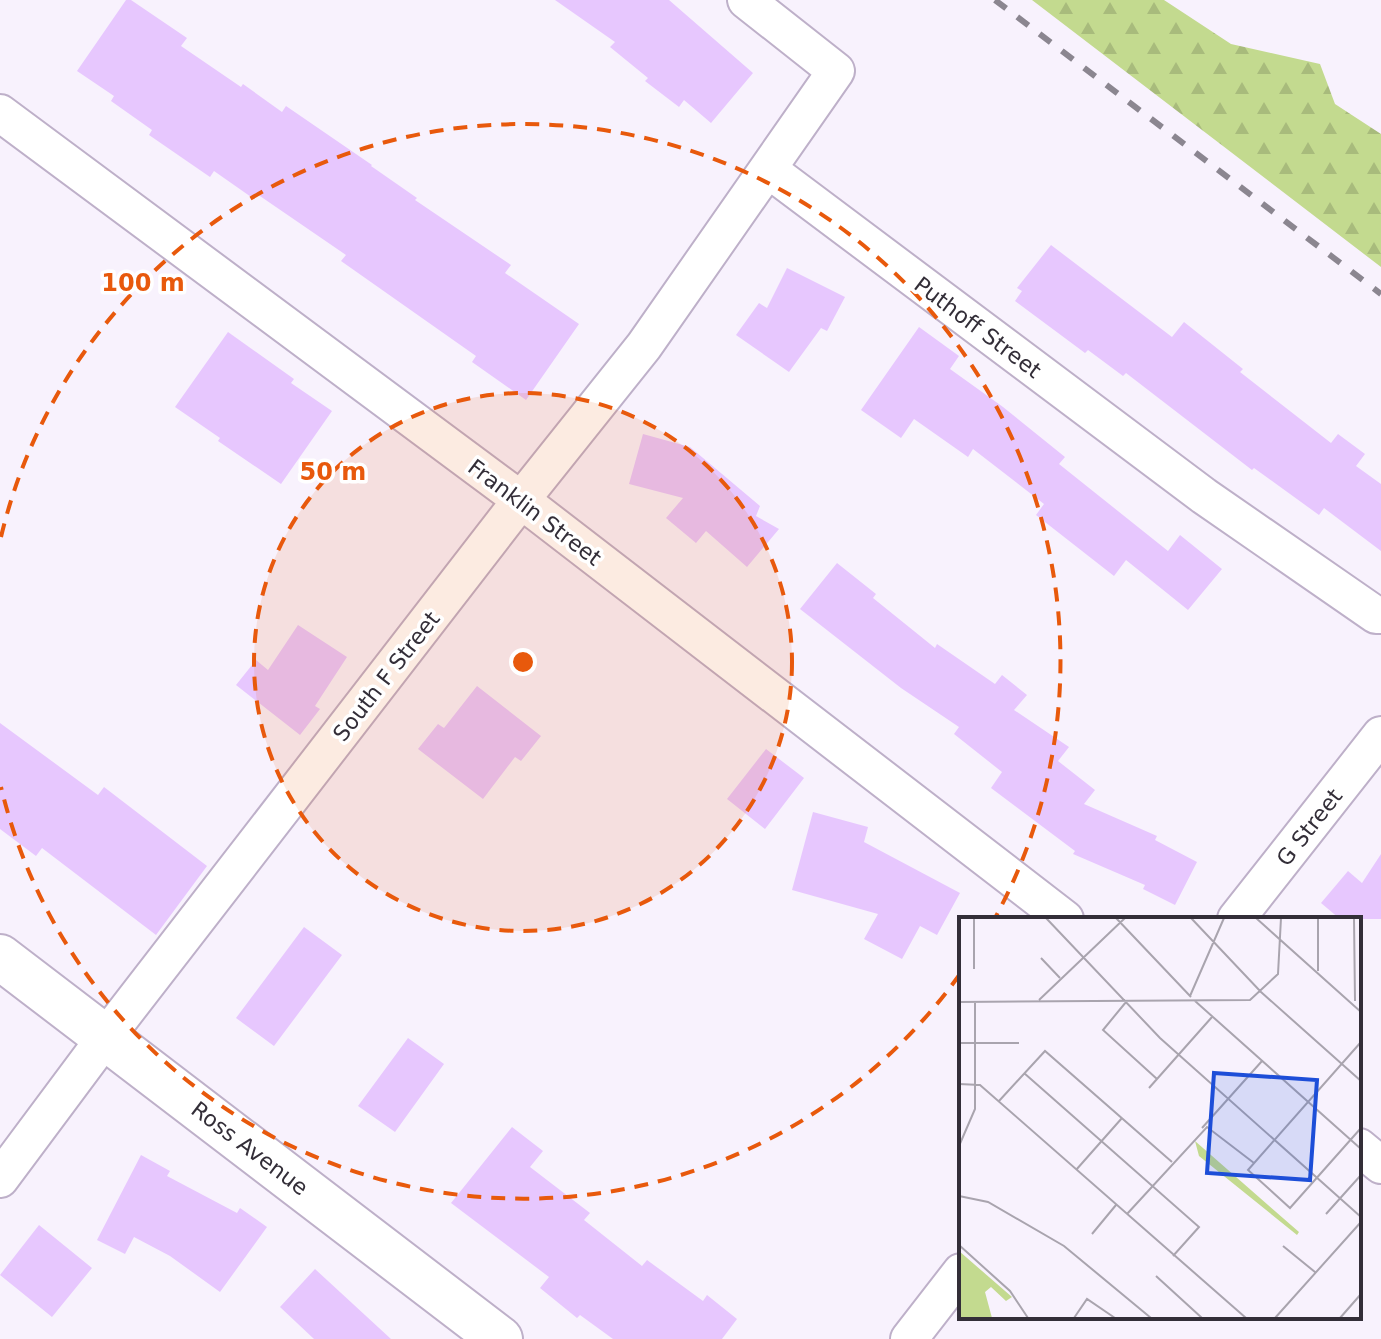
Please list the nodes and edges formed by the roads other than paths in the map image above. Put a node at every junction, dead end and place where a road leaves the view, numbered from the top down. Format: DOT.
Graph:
graph roads {
  1 [pos="746,0"];
  2 [pos="0,113"];
  3 [pos="769,170"];
  4 [pos="521,500"];
  5 [pos="1381,615"];
  6 [pos="1381,735"];
  7 [pos="1062,917"];
  8 [pos="1238,917"];
  9 [pos="0,957"];
  10 [pos="105,1038"];
  11 [pos="1361,1149"];
  12 [pos="1381,1165"];
  13 [pos="0,1179"];
  14 [pos="959,1275"];
  15 [pos="500,1339"];
  16 [pos="909,1339"];
  1 -- 3 [label="street"];
  2 -- 4 [label="street, Franklin Street"];
  3 -- 4 [label="street, South F Street"];
  3 -- 5 [label="street, Puthoff Street"];
  4 -- 7 [label="street, Franklin Street"];
  4 -- 10 [label="street, South F Street"];
  6 -- 8 [label="street, G Street"];
  9 -- 10 [label="main road, Ross Avenue"];
  10 -- 13 [label="street, South F Street"];
  10 -- 15 [label="main road, Ross Avenue"];
  11 -- 12 [label="street"];
  14 -- 16 [label="street"];
}
